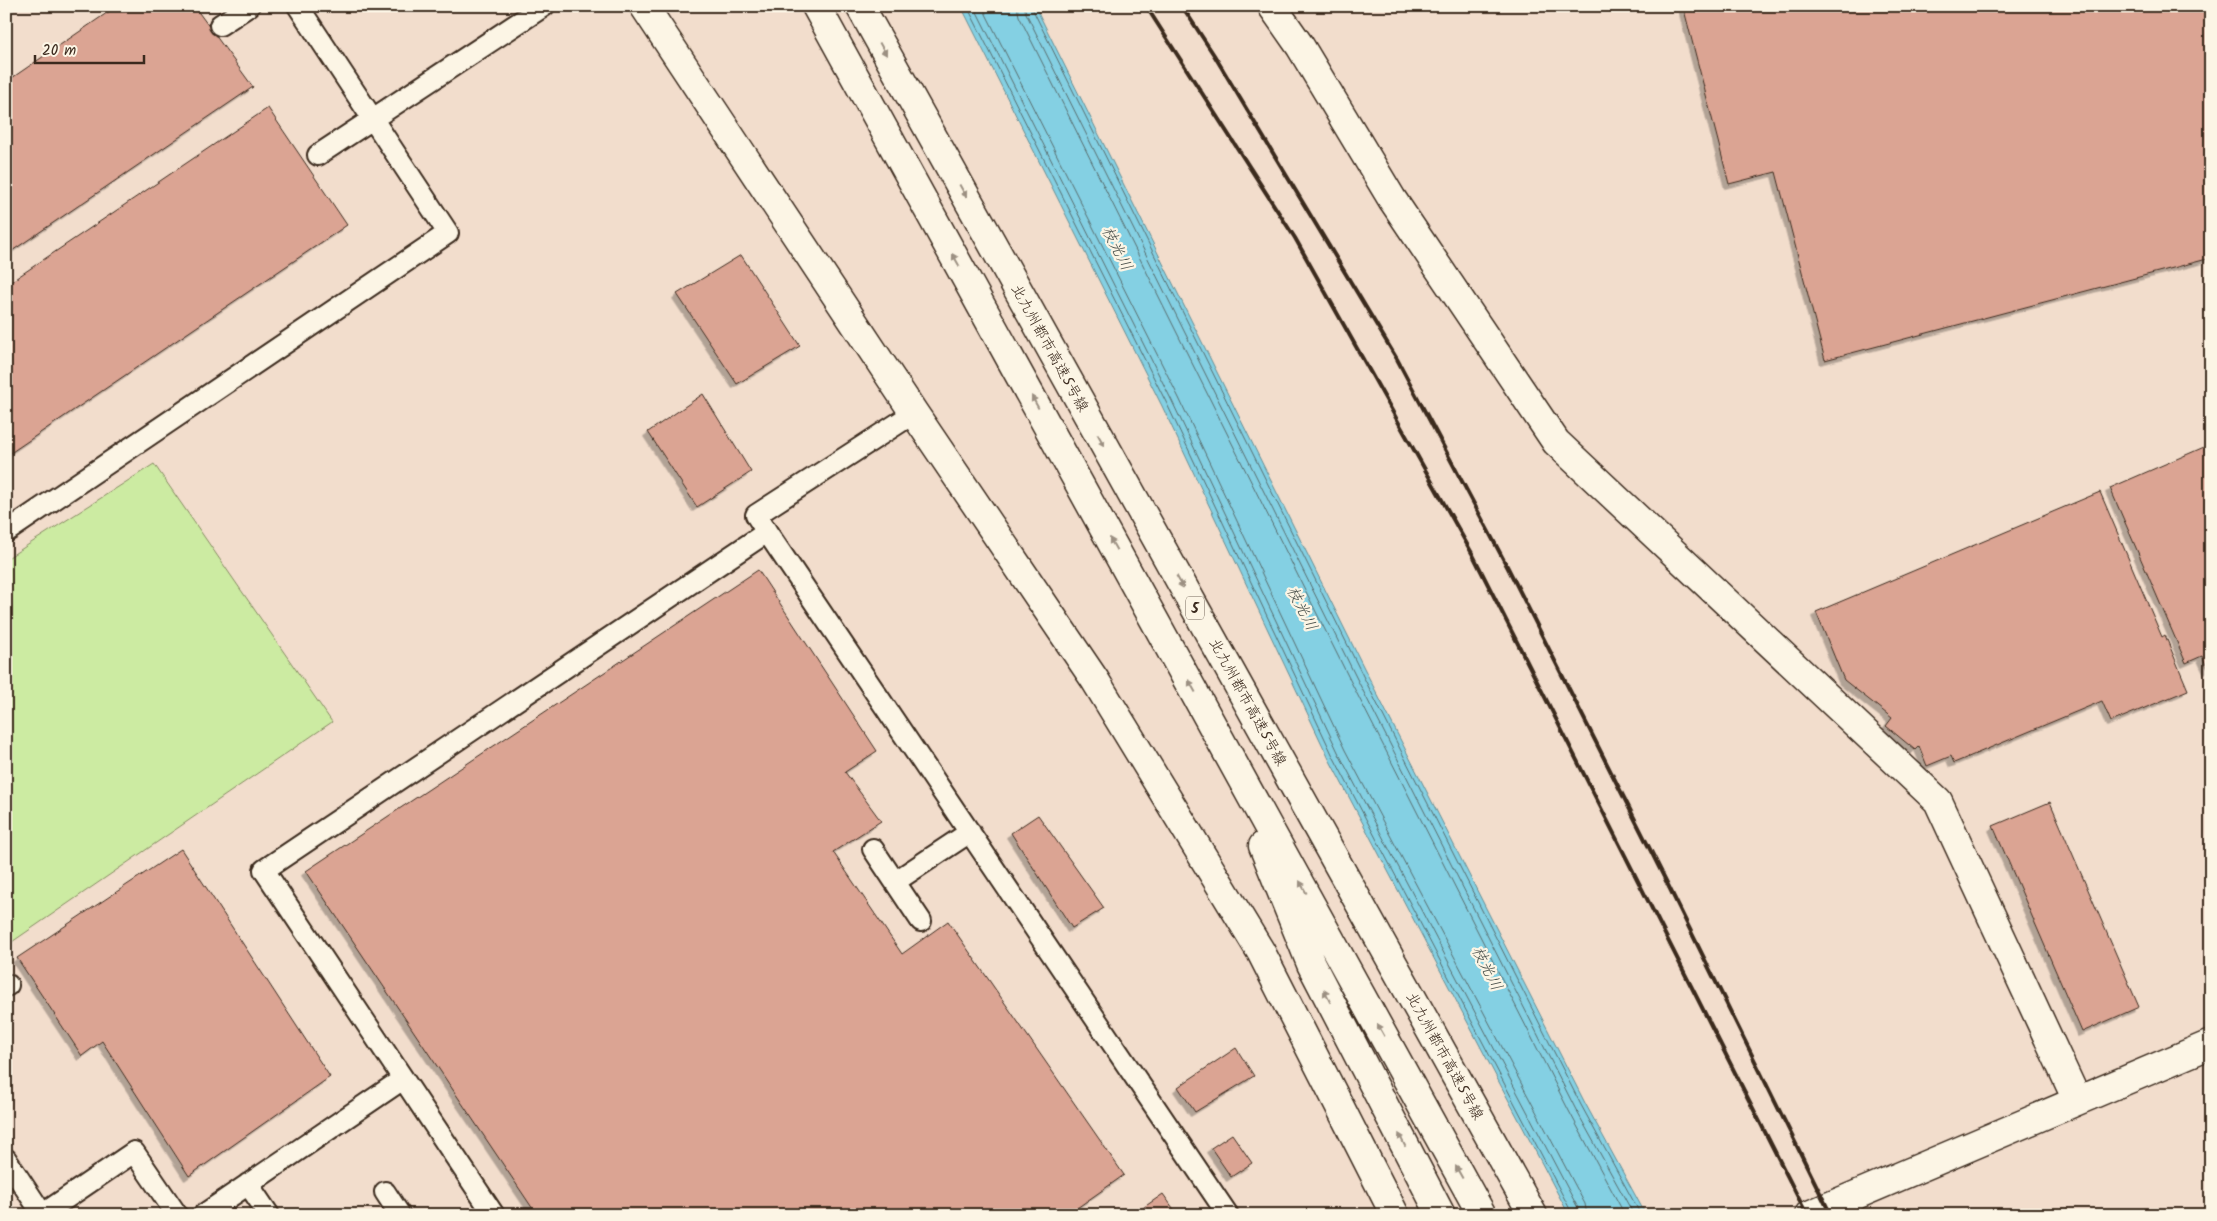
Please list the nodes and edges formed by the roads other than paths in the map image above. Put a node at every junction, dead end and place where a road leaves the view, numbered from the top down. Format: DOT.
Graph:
graph roads {
  1 [pos="249,6"];
  2 [pos="298,6"];
  3 [pos="544,6"];
  4 [pos="644,6"];
  5 [pos="816,6"];
  6 [pos="860,6"];
  7 [pos="1272,6"];
  8 [pos="220,25"];
  9 [pos="372,120"];
  10 [pos="318,155"];
  11 [pos="914,413"];
  12 [pos="6,532"];
  13 [pos="767,532"];
  14 [pos="1216,729"];
  15 [pos="970,832"];
  16 [pos="874,848"];
  17 [pos="896,881"];
  18 [pos="921,921"];
  19 [pos="2211,1044"];
  20 [pos="403,1079"];
  21 [pos="2078,1100"];
  22 [pos="6,1159"];
  23 [pos="248,1184"];
  24 [pos="385,1192"];
  25 [pos="1532,1213"];
  26 [pos="43,1215"];
  27 [pos="177,1215"];
  28 [pos="203,1215"];
  29 [pos="269,1215"];
  30 [pos="400,1215"];
  31 [pos="494,1215"];
  32 [pos="1228,1215"];
  33 [pos="1395,1215"];
  34 [pos="1441,1215"];
  35 [pos="1482,1215"];
  36 [pos="1809,1215"];
  1 -- 8 [label="lane"];
  2 -- 9 [label="lane"];
  3 -- 9 [label="lane"];
  4 -- 11 [label="main road"];
  14 -- 5 [label="main road, one-way"];
  6 -- 25 [label="main road, 北九州都市高速5号線 / 5, one-way"];
  7 -- 21 [label="main road"];
  9 -- 10 [label="lane"];
  9 -- 12 [label="lane"];
  11 -- 13 [label="lane"];
  11 -- 33 [label="main road"];
  13 -- 15 [label="lane"];
  13 -- 20 [label="lane"];
  34 -- 14 [label="main road, one-way"];
  35 -- 14 [label="main road, one-way"];
  15 -- 17 [label="lane"];
  15 -- 32 [label="lane"];
  16 -- 17 [label="lane"];
  17 -- 18 [label="lane"];
  19 -- 21 [label="main road"];
  20 -- 23 [label="lane"];
  20 -- 31 [label="lane"];
  21 -- 36 [label="main road"];
  22 -- 26 [label="lane"];
  23 -- 28 [label="lane"];
  23 -- 29 [label="lane"];
  24 -- 30 [label="lane"];
  26 -- 27 [label="lane"];
}
